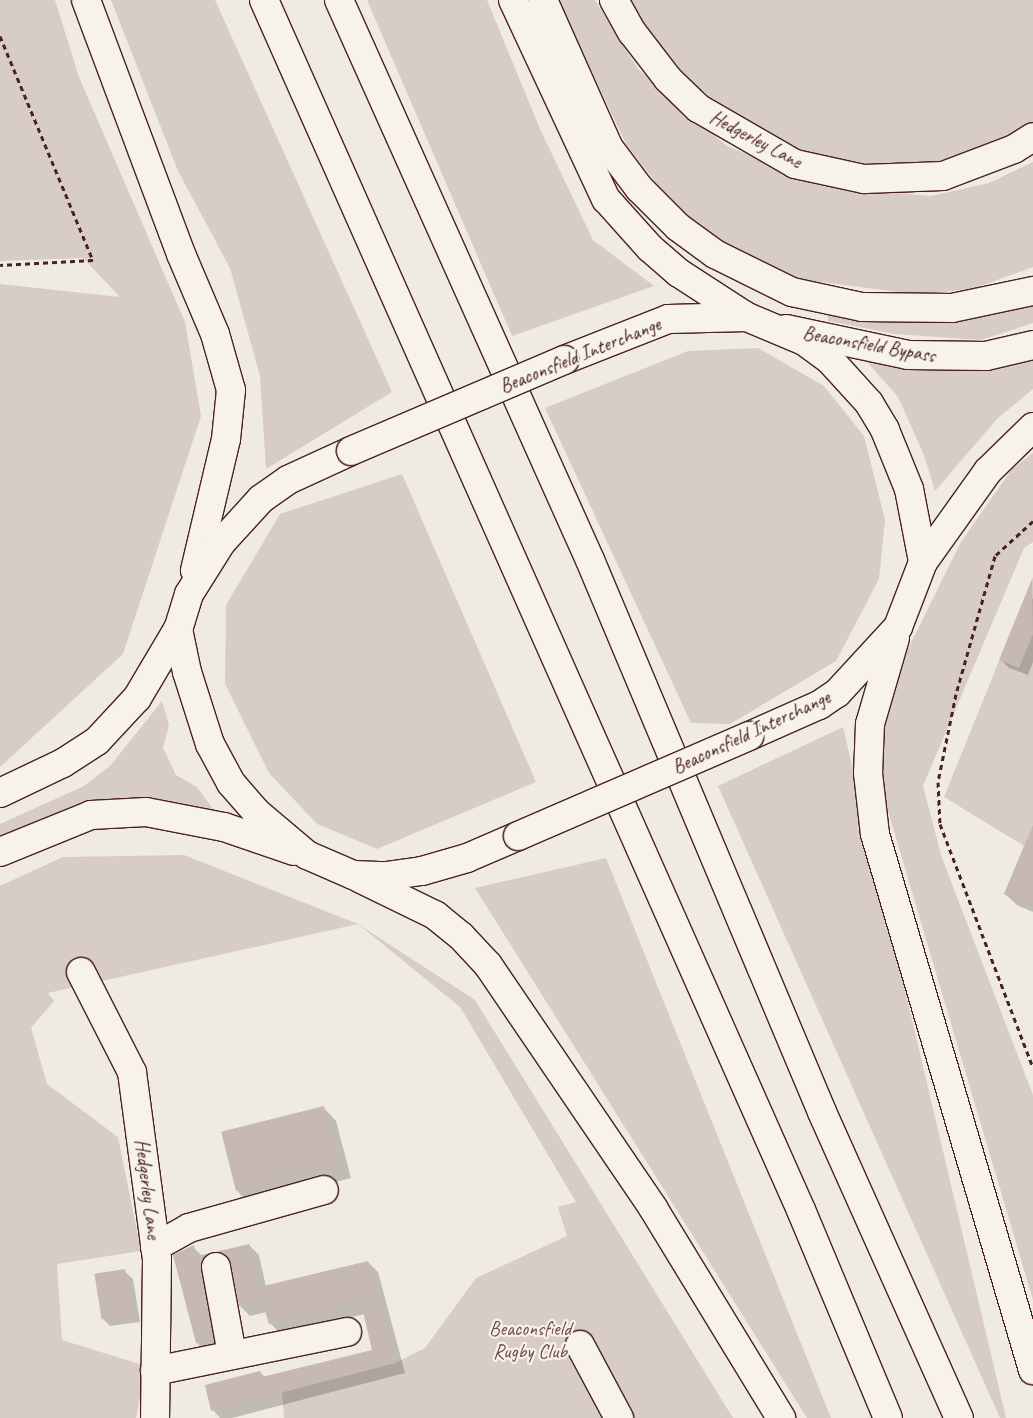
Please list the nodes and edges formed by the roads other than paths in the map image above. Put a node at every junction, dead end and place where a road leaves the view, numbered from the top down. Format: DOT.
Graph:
graph roads {
  1 [pos="86,0"];
  2 [pos="264,0"];
  3 [pos="339,0"];
  4 [pos="513,0"];
  5 [pos="543,0"];
  6 [pos="614,0"];
  7 [pos="1033,136"];
  8 [pos="1033,291"];
  9 [pos="756,320"];
  10 [pos="1033,345"];
  11 [pos="1033,427"];
  12 [pos="923,562"];
  13 [pos="189,594"];
  14 [pos="898,627"];
  15 [pos="178,629"];
  16 [pos="0,792"];
  17 [pos="0,852"];
  18 [pos="307,856"];
  19 [pos="353,875"];
  20 [pos="81,972"];
  21 [pos="324,1190"];
  22 [pos="155,1247"];
  23 [pos="216,1267"];
  24 [pos="347,1332"];
  25 [pos="580,1345"];
  26 [pos="232,1354"];
  27 [pos="1033,1370"];
  28 [pos="156,1371"];
  29 [pos="155,1418"];
  30 [pos="618,1418"];
  31 [pos="781,1418"];
  32 [pos="888,1418"];
  33 [pos="959,1418"];
  1 -- 13 [label="main road"];
  2 -- 32 [label="main road"];
  3 -- 33 [label="main road"];
  4 -- 9 [label="main road"];
  5 -- 8 [label="main road"];
  6 -- 7 [label="main road, Hedgerley Lane"];
  9 -- 10 [label="main road, Beaconsfield Bypass"];
  9 -- 12 [label="main road, Beaconsfield Interchange"];
  9 -- 13 [label="main road, Beaconsfield Interchange, bridge"];
  11 -- 12 [label="main road"];
  12 -- 14 [label="main road, Beaconsfield Interchange"];
  13 -- 15 [label="main road, Beaconsfield Interchange"];
  14 -- 19 [label="main road, Beaconsfield Interchange, bridge"];
  14 -- 27 [label="main road"];
  15 -- 16 [label="main road"];
  15 -- 18 [label="main road, Beaconsfield Interchange"];
  17 -- 18 [label="main road"];
  18 -- 19 [label="main road, Beaconsfield Interchange"];
  19 -- 31 [label="main road"];
  20 -- 22 [label="main road, Hedgerley Lane"];
  21 -- 22 [label="main road"];
  22 -- 28 [label="main road, Hedgerley Lane"];
  23 -- 26 [label="main road"];
  24 -- 26 [label="main road"];
  25 -- 30 [label="main road"];
  26 -- 28 [label="main road"];
  28 -- 29 [label="main road, Hedgerley Lane"];
}
